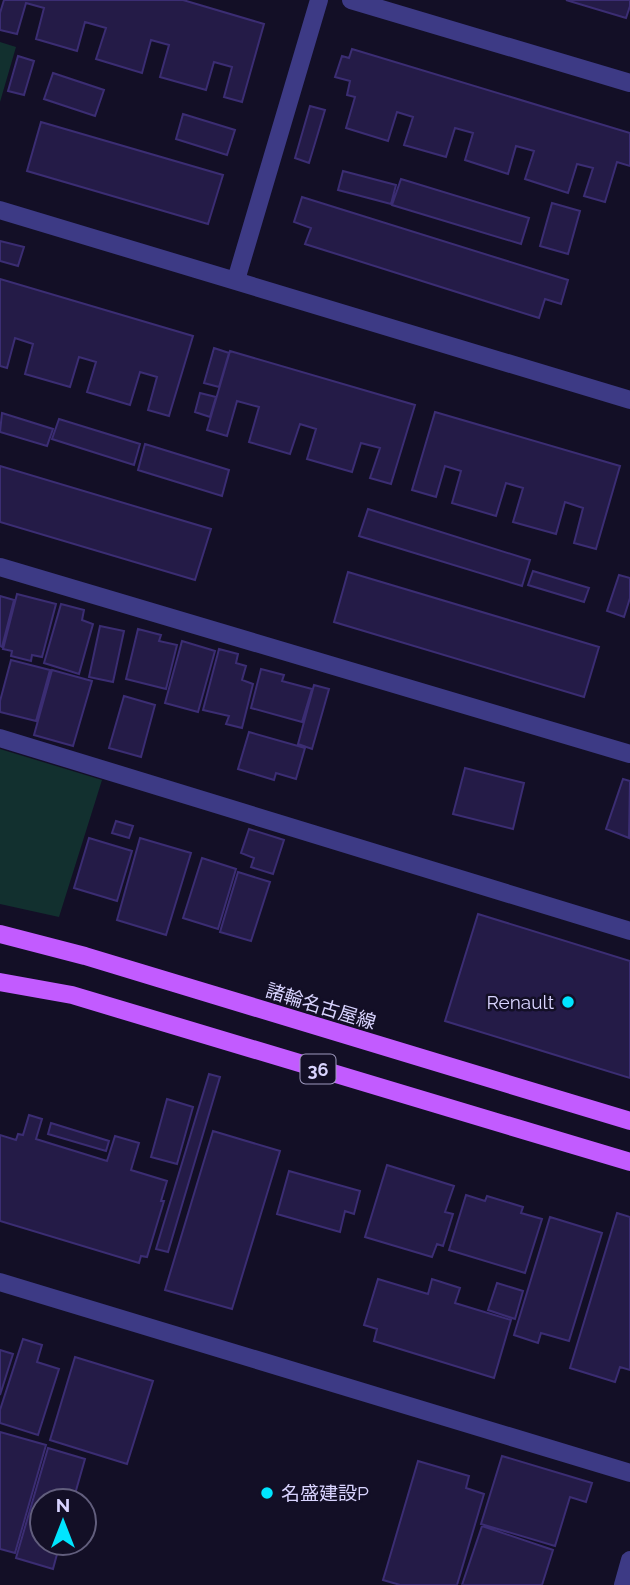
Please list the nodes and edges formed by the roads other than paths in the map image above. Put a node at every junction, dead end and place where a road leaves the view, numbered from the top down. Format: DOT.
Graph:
graph roads {
  1 [pos="319,0"];
  2 [pos="351,0"];
  3 [pos="630,83"];
  4 [pos="0,210"];
  5 [pos="236,280"];
  6 [pos="630,400"];
  7 [pos="0,567"];
  8 [pos="0,738"];
  9 [pos="630,754"];
  10 [pos="630,931"];
  11 [pos="0,934"];
  12 [pos="0,982"];
  13 [pos="630,1121"];
  14 [pos="630,1162"];
  15 [pos="0,1282"];
  16 [pos="630,1473"];
  17 [pos="630,1560"];
  18 [pos="623,1585"];
  1 -- 5 [label="street"];
  2 -- 3 [label="street"];
  4 -- 5 [label="street"];
  5 -- 6 [label="street"];
  7 -- 9 [label="street"];
  8 -- 10 [label="street"];
  11 -- 13 [label="main road, 諸輪名古屋線 / 36"];
  12 -- 14 [label="main road, 36"];
  15 -- 16 [label="street"];
  17 -- 18 [label="street"];
}
